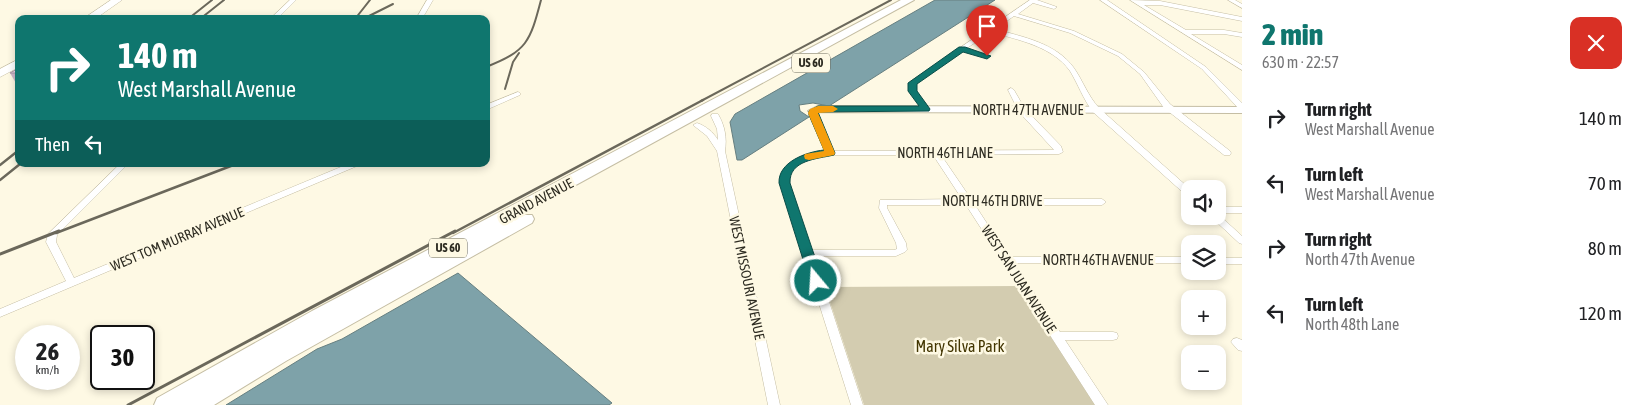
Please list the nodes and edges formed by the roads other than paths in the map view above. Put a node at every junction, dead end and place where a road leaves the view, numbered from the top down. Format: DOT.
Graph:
graph roads {
  1 [pos="117,0"];
  2 [pos="293,0"];
  3 [pos="430,0"];
  4 [pos="909,0"];
  5 [pos="924,0"];
  6 [pos="1102,0"];
  7 [pos="1231,0"];
  8 [pos="1033,1"];
  9 [pos="1136,1"];
  10 [pos="1242,6"];
  11 [pos="1054,7"];
  12 [pos="1013,14"];
  13 [pos="94,15"];
  14 [pos="277,15"];
  15 [pos="421,15"];
  16 [pos="1242,18"];
  17 [pos="990,30"];
  18 [pos="1089,32"];
  19 [pos="1184,32"];
  20 [pos="1081,35"];
  21 [pos="1242,35"];
  22 [pos="962,49"];
  23 [pos="987,56"];
  24 [pos="1234,63"];
  25 [pos="1242,63"];
  26 [pos="15,65"];
  27 [pos="1242,68"];
  28 [pos="0,74"];
  29 [pos="1011,90"];
  30 [pos="518,94"];
  31 [pos="733,96"];
  32 [pos="490,106"];
  33 [pos="926,109"];
  34 [pos="1242,109"];
  35 [pos="1022,110"];
  36 [pos="1096,110"];
  37 [pos="1172,110"];
  38 [pos="813,111"];
  39 [pos="706,121"];
  40 [pos="721,151"];
  41 [pos="830,153"];
  42 [pos="936,153"];
  43 [pos="1227,153"];
  44 [pos="121,167"];
  45 [pos="347,167"];
  46 [pos="1181,186"];
  47 [pos="968,201"];
  48 [pos="1102,202"];
  49 [pos="1226,210"];
  50 [pos="1242,210"];
  51 [pos="1224,225"];
  52 [pos="1242,241"];
  53 [pos="807,253"];
  54 [pos="1006,260"];
  55 [pos="1181,260"];
  56 [pos="1226,261"];
  57 [pos="1242,261"];
  58 [pos="72,283"];
  59 [pos="0,313"];
  60 [pos="1057,336"];
  61 [pos="1113,336"];
  62 [pos="198,399"];
  63 [pos="154,405"];
  64 [pos="165,405"];
  65 [pos="774,405"];
  66 [pos="858,405"];
  67 [pos="1102,405"];
  1 -- 13 [label="main road"];
  2 -- 14 [label="street"];
  3 -- 15 [label="street"];
  4 -- 31 [label="highway, GRAND AVENUE / US 60"];
  5 -- 39 [label="highway, GRAND AVENUE / US 60"];
  6 -- 34 [label="street"];
  7 -- 10 [label="street"];
  8 -- 11 [label="street"];
  8 -- 12 [label="street"];
  9 -- 16 [label="street"];
  9 -- 19 [label="street"];
  12 -- 17 [label="street"];
  12 -- 20 [label="street"];
  17 -- 22 [label="street"];
  17 -- 36 [label="street"];
  18 -- 20 [label="street"];
  19 -- 21 [label="street"];
  19 -- 24 [label="street"];
  20 -- 37 [label="street"];
  22 -- 23 [label="street"];
  22 -- 33 [label="street"];
  24 -- 25 [label="street"];
  24 -- 27 [label="street"];
  26 -- 28 [label="main road"];
  29 -- 35 [label="street"];
  30 -- 32 [label="street"];
  31 -- 39 [label="highway"];
  31 -- 62 [label="highway, GRAND AVENUE / US 60"];
  33 -- 35 [label="street, NORTH 47TH AVENUE"];
  33 -- 38 [label="street, NORTH 47TH AVENUE"];
  34 -- 37 [label="street, NORTH 47TH AVENUE"];
  35 -- 36 [label="street, NORTH 47TH AVENUE"];
  35 -- 42 [label="street, NORTH 46TH LANE"];
  36 -- 37 [label="street, NORTH 47TH AVENUE"];
  36 -- 46 [label="street"];
  37 -- 43 [label="street"];
  38 -- 41 [label="street"];
  39 -- 40 [label="street, WEST MISSOURI AVENUE"];
  39 -- 40 [label="street, WEST MISSOURI AVENUE"];
  39 -- 62 [label="highway, GRAND AVENUE / US 60"];
  40 -- 65 [label="street, WEST MISSOURI AVENUE"];
  41 -- 42 [label="street, NORTH 46TH LANE"];
  41 -- 53 [label="street, NORTH 46TH LANE"];
  42 -- 47 [label="street, WEST SAN JUAN AVENUE"];
  44 -- 58 [label="street"];
  45 -- 58 [label="street, WEST TOM MURRAY AVENUE"];
  47 -- 48 [label="street, NORTH 46TH DRIVE"];
  47 -- 53 [label="street, NORTH 46TH DRIVE"];
  47 -- 54 [label="street, WEST SAN JUAN AVENUE"];
  49 -- 50 [label="street"];
  51 -- 52 [label="street"];
  53 -- 66 [label="street"];
  54 -- 55 [label="street, NORTH 46TH AVENUE"];
  54 -- 60 [label="street, WEST SAN JUAN AVENUE"];
  56 -- 57 [label="street"];
  58 -- 59 [label="street, WEST TOM MURRAY AVENUE"];
  60 -- 61 [label="street"];
  60 -- 67 [label="street, WEST SAN JUAN AVENUE"];
  62 -- 63 [label="highway"];
  62 -- 64 [label="highway, GRAND AVENUE / US 60"];
}
